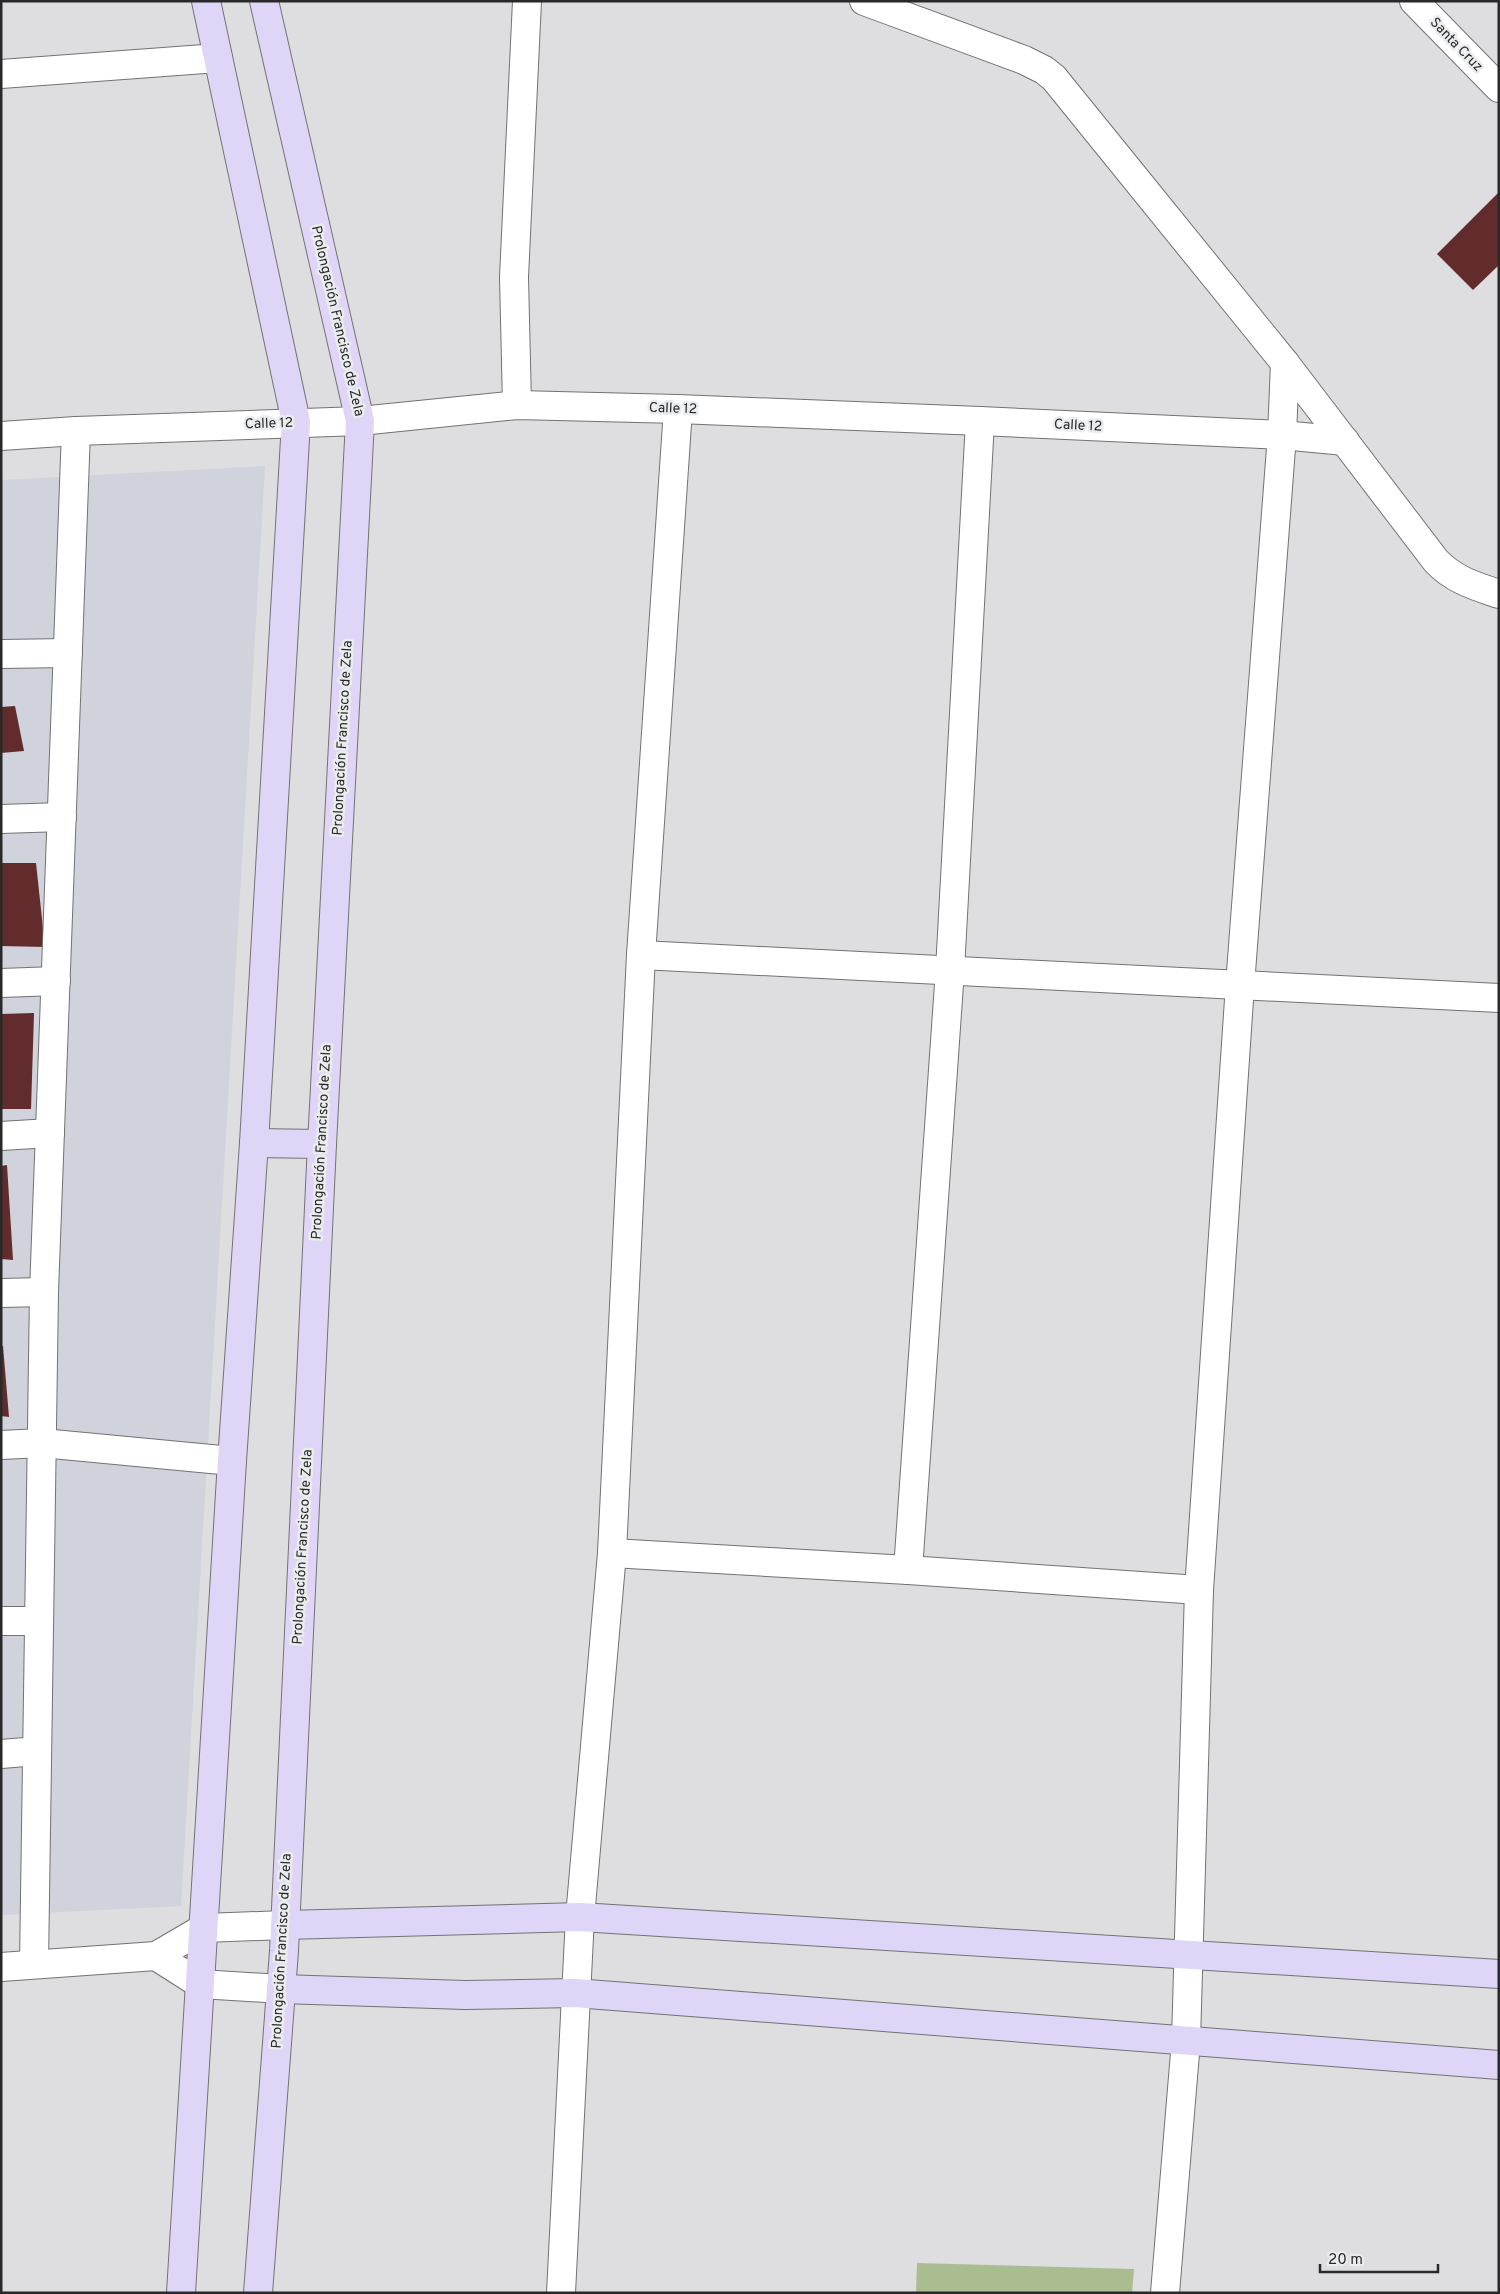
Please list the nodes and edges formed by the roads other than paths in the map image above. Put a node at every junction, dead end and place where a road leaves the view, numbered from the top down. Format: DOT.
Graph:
graph roads {
  1 [pos="206,1"];
  2 [pos="264,1"];
  3 [pos="527,1"];
  4 [pos="864,1"];
  5 [pos="1414,1"];
  6 [pos="218,58"];
  7 [pos="1,74"];
  8 [pos="1499,88"];
  9 [pos="1285,363"];
  10 [pos="517,405"];
  11 [pos="678,409"];
  12 [pos="360,421"];
  13 [pos="980,421"];
  14 [pos="296,422"];
  15 [pos="76,431"];
  16 [pos="1282,435"];
  17 [pos="1,436"];
  18 [pos="1345,441"];
  19 [pos="1499,594"];
  20 [pos="68,653"];
  21 [pos="1,654"];
  22 [pos="62,817"];
  23 [pos="1,819"];
  24 [pos="641,955"];
  25 [pos="950,970"];
  26 [pos="56,981"];
  27 [pos="1,983"];
  28 [pos="1240,985"];
  29 [pos="1499,998"];
  30 [pos="50,1133"];
  31 [pos="1,1136"];
  32 [pos="254,1143"];
  33 [pos="322,1144"];
  34 [pos="44,1292"];
  35 [pos="1,1293"];
  36 [pos="42,1443"];
  37 [pos="1,1445"];
  38 [pos="232,1460"];
  39 [pos="612,1554"];
  40 [pos="908,1570"];
  41 [pos="1199,1590"];
  42 [pos="1,1621"];
  43 [pos="39,1621"];
  44 [pos="37,1751"];
  45 [pos="1,1754"];
  46 [pos="580,1917"];
  47 [pos="285,1925"];
  48 [pos="204,1928"];
  49 [pos="1189,1953"];
  50 [pos="156,1956"];
  51 [pos="34,1964"];
  52 [pos="1,1967"];
  53 [pos="1499,1974"];
  54 [pos="200,1984"];
  55 [pos="281,1989"];
  56 [pos="575,1993"];
  57 [pos="1186,2041"];
  58 [pos="1499,2065"];
  59 [pos="181,2293"];
  60 [pos="258,2293"];
  61 [pos="561,2293"];
  62 [pos="1165,2293"];
  1 -- 6 [label="street"];
  2 -- 12 [label="street, Prolongación Francisco de Zela"];
  3 -- 10 [label="street"];
  4 -- 9 [label="street"];
  5 -- 8 [label="street, Santa Cruz"];
  6 -- 7 [label="street"];
  6 -- 14 [label="street"];
  9 -- 16 [label="street"];
  9 -- 18 [label="street"];
  10 -- 11 [label="street, Calle 12"];
  10 -- 12 [label="street, Calle 12"];
  11 -- 13 [label="street, Calle 12"];
  11 -- 24 [label="street"];
  12 -- 14 [label="street, Calle 12"];
  12 -- 33 [label="street, Prolongación Francisco de Zela"];
  13 -- 16 [label="street, Calle 12"];
  13 -- 25 [label="street"];
  14 -- 15 [label="street, Calle 12"];
  14 -- 32 [label="street"];
  15 -- 17 [label="street, Calle 12"];
  15 -- 20 [label="street"];
  16 -- 18 [label="street, Calle 12"];
  16 -- 28 [label="street"];
  18 -- 19 [label="street"];
  20 -- 21 [label="street"];
  20 -- 22 [label="street"];
  22 -- 23 [label="street"];
  22 -- 26 [label="street"];
  24 -- 25 [label="street"];
  24 -- 39 [label="street"];
  25 -- 28 [label="street"];
  25 -- 40 [label="street"];
  26 -- 27 [label="street"];
  26 -- 30 [label="street"];
  28 -- 29 [label="street"];
  28 -- 41 [label="street"];
  30 -- 31 [label="street"];
  30 -- 34 [label="street"];
  32 -- 33 [label="street"];
  32 -- 38 [label="street"];
  33 -- 47 [label="street, Prolongación Francisco de Zela"];
  34 -- 35 [label="street"];
  34 -- 36 [label="street"];
  36 -- 37 [label="street"];
  36 -- 38 [label="street"];
  36 -- 43 [label="street"];
  38 -- 48 [label="street"];
  39 -- 40 [label="street"];
  39 -- 46 [label="street"];
  40 -- 41 [label="street"];
  41 -- 49 [label="street"];
  42 -- 43 [label="street"];
  43 -- 44 [label="street"];
  44 -- 45 [label="street"];
  44 -- 51 [label="street"];
  46 -- 47 [label="street"];
  46 -- 49 [label="street"];
  46 -- 56 [label="street"];
  47 -- 48 [label="street"];
  47 -- 55 [label="street, Prolongación Francisco de Zela"];
  48 -- 50 [label="street"];
  48 -- 54 [label="street"];
  49 -- 53 [label="street"];
  49 -- 57 [label="street"];
  50 -- 51 [label="street"];
  50 -- 54 [label="street"];
  51 -- 52 [label="street"];
  54 -- 55 [label="street"];
  54 -- 59 [label="street"];
  55 -- 56 [label="street"];
  55 -- 60 [label="street, Prolongación Francisco de Zela"];
  56 -- 57 [label="street"];
  56 -- 61 [label="street"];
  57 -- 58 [label="street"];
  57 -- 62 [label="street"];
}
